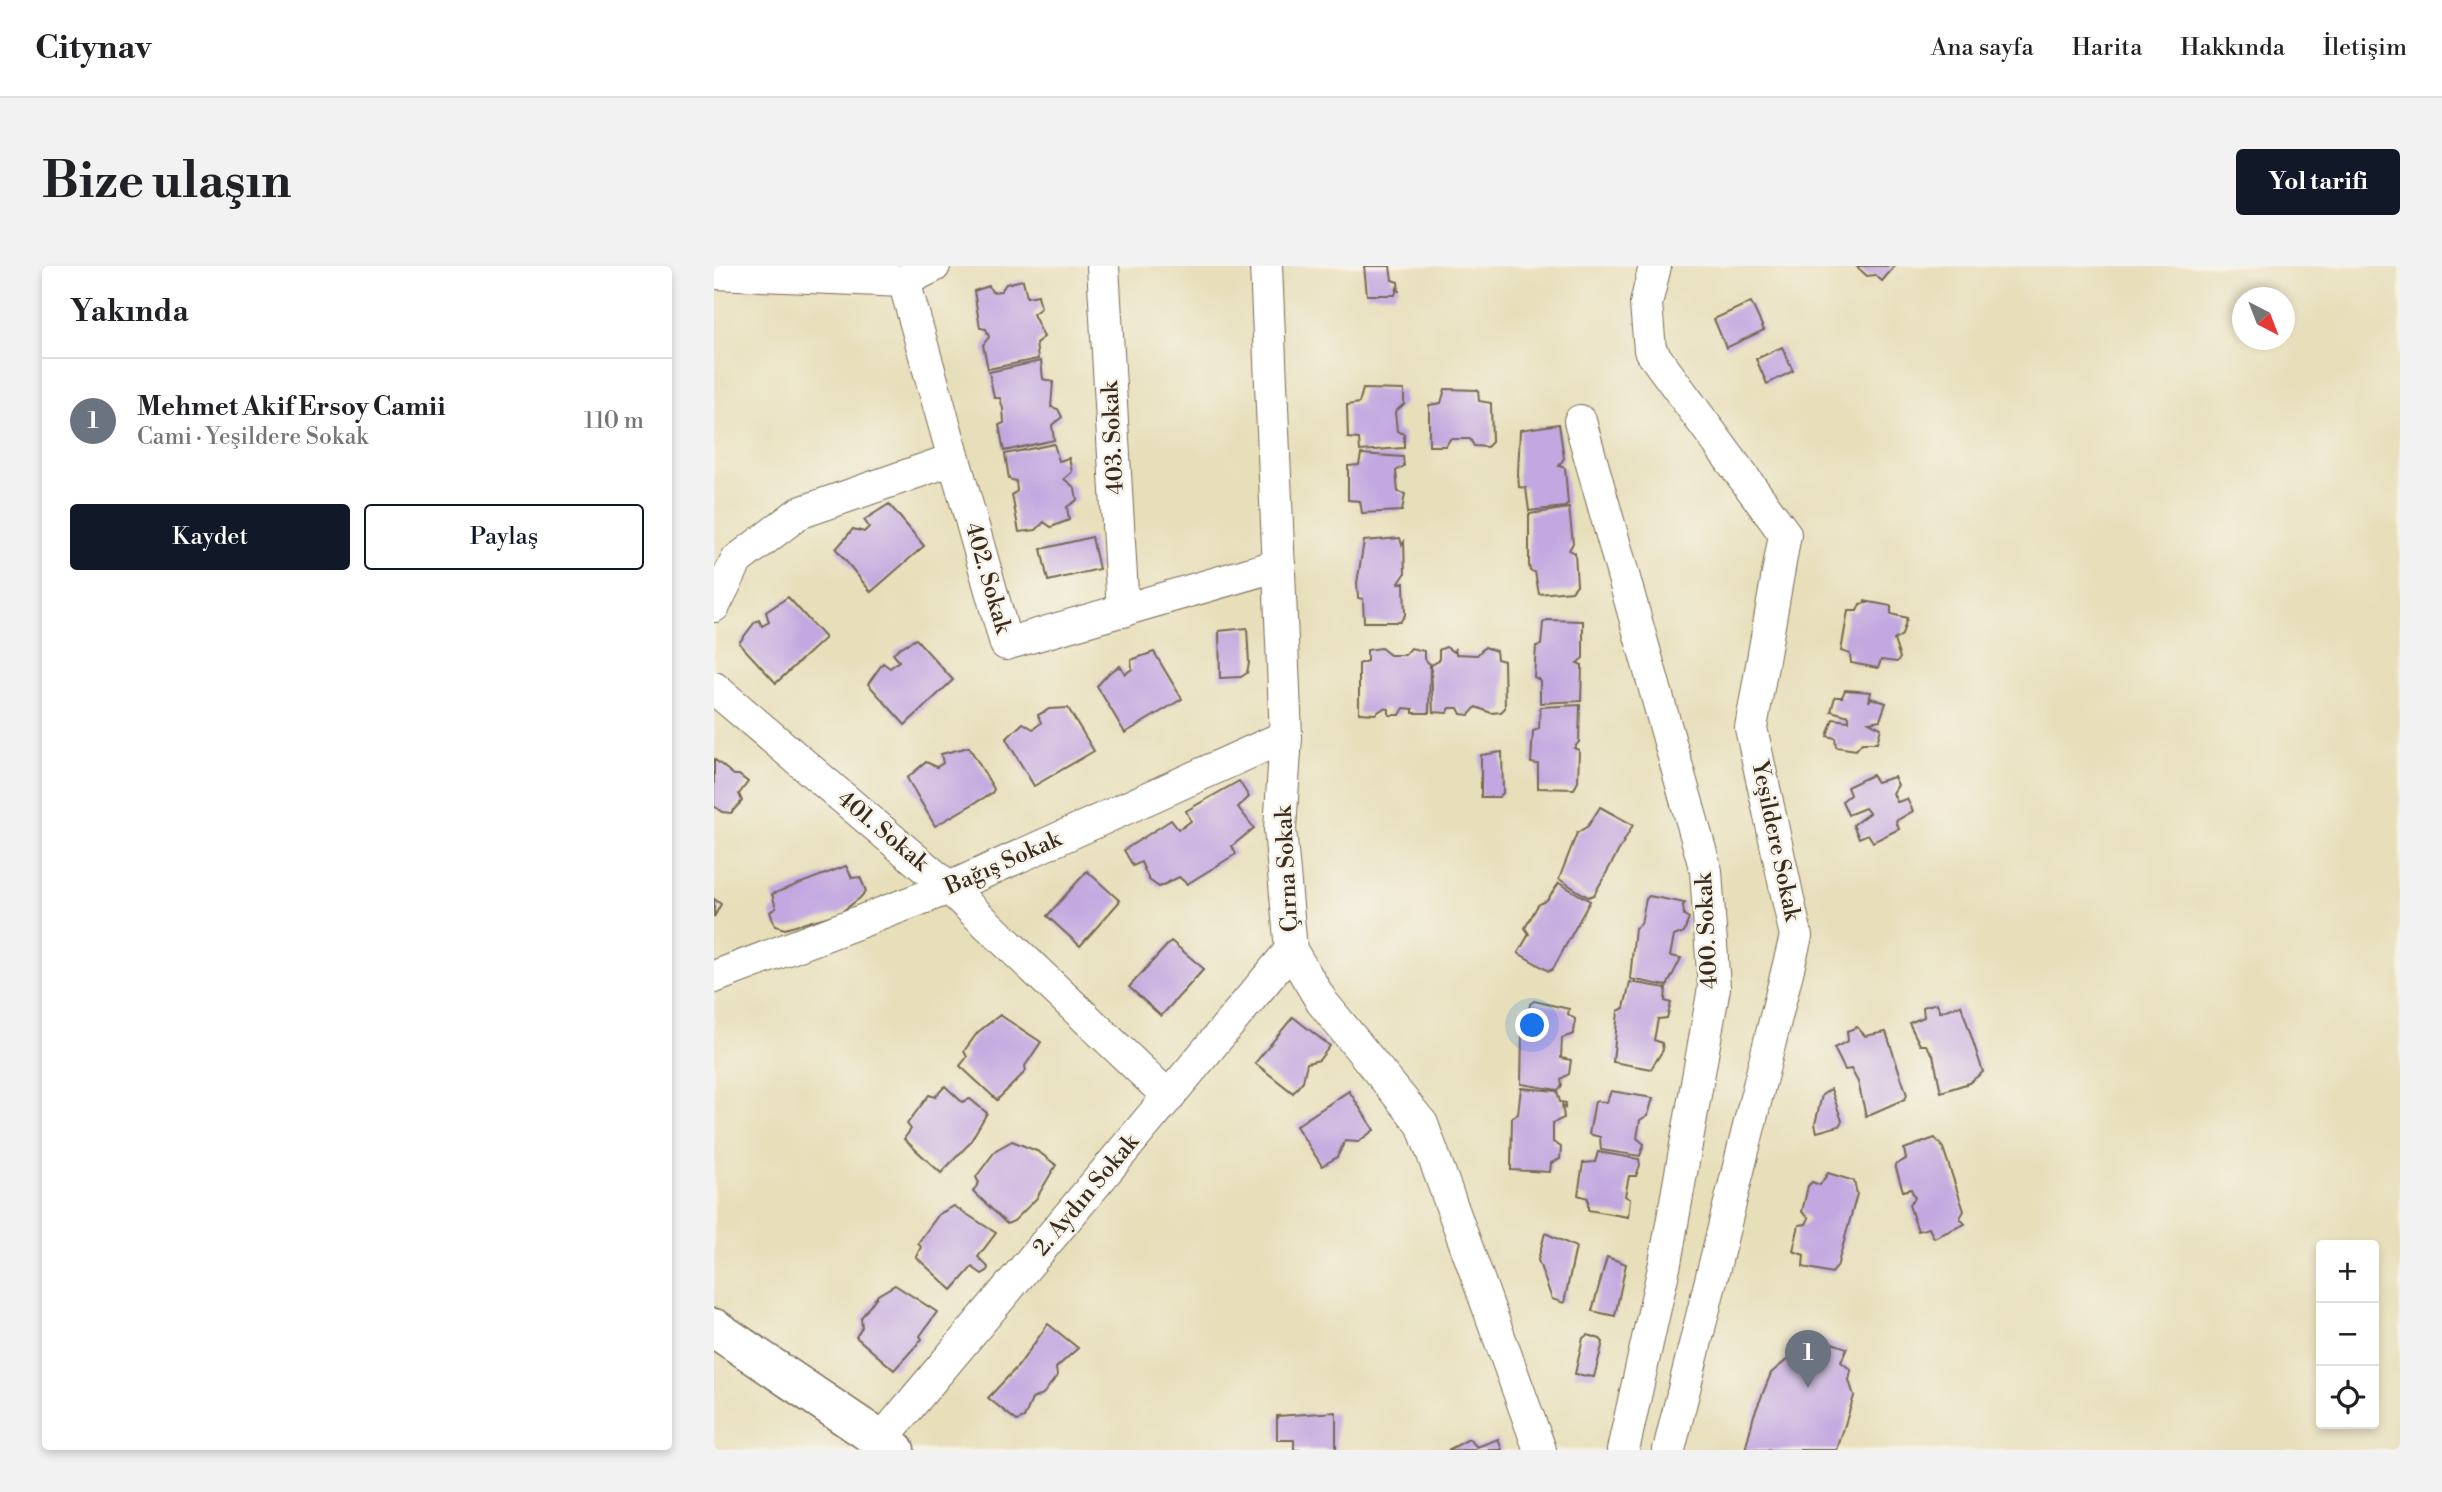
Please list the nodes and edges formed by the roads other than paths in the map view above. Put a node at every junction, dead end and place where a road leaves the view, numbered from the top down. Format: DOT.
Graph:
graph roads {
  1 [pos="934,266"];
  2 [pos="1102,266"];
  3 [pos="1266,266"];
  4 [pos="1655,266"];
  5 [pos="714,273"];
  6 [pos="904,281"];
  7 [pos="1580,421"];
  8 [pos="954,459"];
  9 [pos="1279,565"];
  10 [pos="714,606"];
  11 [pos="1123,611"];
  12 [pos="714,688"];
  13 [pos="1286,736"];
  14 [pos="950,888"];
  15 [pos="1291,950"];
  16 [pos="714,977"];
  17 [pos="1169,1097"];
  18 [pos="714,1328"];
  19 [pos="888,1445"];
  20 [pos="1540,1450"];
  21 [pos="1623,1450"];
  22 [pos="1670,1450"];
  1 -- 6 [label="street"];
  2 -- 11 [label="street, 403. Sokak"];
  3 -- 9 [label="street, Çırna Sokak"];
  4 -- 22 [label="street, Yeşildere Sokak"];
  5 -- 6 [label="street"];
  6 -- 8 [label="street, 402. Sokak"];
  7 -- 21 [label="street, 400. Sokak"];
  8 -- 10 [label="street"];
  8 -- 11 [label="street, 402. Sokak"];
  9 -- 11 [label="street, 402. Sokak"];
  9 -- 13 [label="street, Çırna Sokak"];
  12 -- 14 [label="street, 401. Sokak"];
  13 -- 14 [label="street, Bağış Sokak"];
  13 -- 15 [label="street, Çırna Sokak"];
  14 -- 16 [label="street, Bağış Sokak"];
  14 -- 17 [label="street, 401. Sokak"];
  15 -- 17 [label="street, 2. Aydın Sokak"];
  15 -- 20 [label="street, Çırna Sokak"];
  17 -- 19 [label="street, 2. Aydın Sokak"];
  18 -- 19 [label="street"];
}
